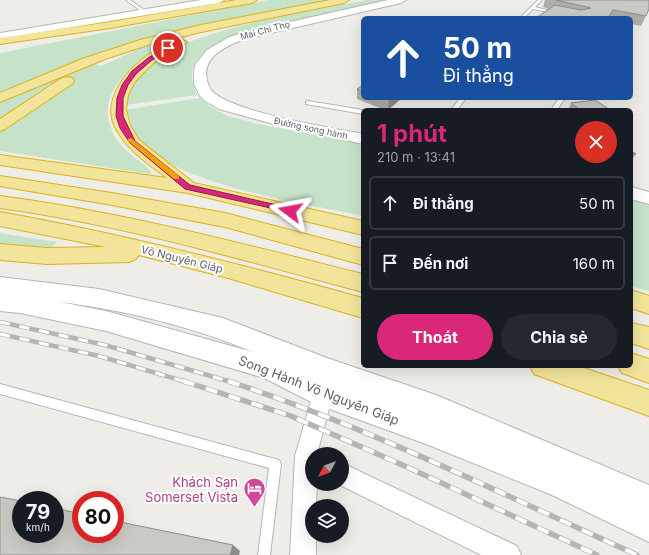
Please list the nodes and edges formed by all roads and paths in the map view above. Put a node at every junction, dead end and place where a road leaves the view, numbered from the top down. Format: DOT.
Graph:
graph roads {
  1 [pos="128,0"];
  2 [pos="204,0"];
  3 [pos="219,0"];
  4 [pos="252,0"];
  5 [pos="344,0"];
  6 [pos="354,0"];
  7 [pos="401,0"];
  8 [pos="540,0"];
  9 [pos="532,8"];
  10 [pos="142,10"];
  11 [pos="561,14"];
  12 [pos="268,15"];
  13 [pos="524,16"];
  14 [pos="87,19"];
  15 [pos="44,21"];
  16 [pos="14,23"];
  17 [pos="240,24"];
  18 [pos="110,25"];
  19 [pos="56,26"];
  20 [pos="0,33"];
  21 [pos="0,36"];
  22 [pos="159,39"];
  23 [pos="0,41"];
  24 [pos="0,48"];
  25 [pos="0,98"];
  26 [pos="462,100"];
  27 [pos="308,103"];
  28 [pos="456,108"];
  29 [pos="361,112"];
  30 [pos="259,116"];
  31 [pos="0,126"];
  32 [pos="361,139"];
  33 [pos="0,160"];
  34 [pos="0,181"];
  35 [pos="188,187"];
  36 [pos="633,194"];
  37 [pos="649,198"];
  38 [pos="0,202"];
  39 [pos="0,219"];
  40 [pos="226,220"];
  41 [pos="361,228"];
  42 [pos="361,232"];
  43 [pos="309,241"];
  44 [pos="0,252"];
  45 [pos="160,253"];
  46 [pos="361,256"];
  47 [pos="361,282"];
  48 [pos="0,286"];
  49 [pos="633,300"];
  50 [pos="0,302"];
  51 [pos="649,305"];
  52 [pos="361,307"];
  53 [pos="633,334"];
  54 [pos="649,338"];
  55 [pos="633,366"];
  56 [pos="549,368"];
  57 [pos="649,371"];
  58 [pos="324,381"];
  59 [pos="0,389"];
  60 [pos="649,403"];
  61 [pos="311,447"];
  62 [pos="349,477"];
  63 [pos="307,491"];
  64 [pos="649,501"];
  65 [pos="649,525"];
  66 [pos="264,555"];
  67 [pos="303,555"];
  68 [pos="508,555"];
  1 -- 10 [label="lane"];
  2 -- 10 [label="main road"];
  3 -- 19 [label="main road"];
  4 -- 18 [label="highway"];
  5 -- 12 [label="highway, Mai Chí Thọ"];
  6 -- 17 [label="main road, Mai Chí Thọ"];
  7 -- 30 [label="main road, Mai Chí Thọ"];
  8 -- 9 [label="lane"];
  9 -- 11 [label="lane"];
  9 -- 13 [label="lane"];
  10 -- 14 [label="main road"];
  12 -- 17 [label="highway"];
  12 -- 22 [label="highway"];
  14 -- 15 [label="main road"];
  14 -- 19 [label="main road"];
  15 -- 16 [label="main road"];
  15 -- 19 [label="main road"];
  17 -- 35 [label="highway"];
  18 -- 23 [label="highway"];
  18 -- 24 [label="highway"];
  19 -- 20 [label="main road"];
  19 -- 21 [label="main road"];
  22 -- 25 [label="highway"];
  22 -- 31 [label="highway"];
  26 -- 28 [label="lane"];
  27 -- 29 [label="lane"];
  30 -- 32 [label="main road, Đường song hành"];
  33 -- 35 [label="highway"];
  34 -- 40 [label="highway"];
  35 -- 40 [label="highway"];
  35 -- 41 [label="highway"];
  36 -- 37 [label="main road"];
  38 -- 47 [label="highway, Võ Nguyên Giáp"];
  39 -- 45 [label="highway, Võ Nguyên Giáp"];
  40 -- 43 [label="highway"];
  42 -- 43 [label="highway"];
  43 -- 46 [label="highway"];
  44 -- 45 [label="highway"];
  45 -- 52 [label="highway, Võ Nguyên Giáp"];
  48 -- 58 [label="main road, Song Hành Võ Nguyên Giáp"];
  49 -- 51 [label="highway"];
  50 -- 58 [label="main road, Song Hành Võ Nguyên Giáp"];
  53 -- 54 [label="highway"];
  55 -- 57 [label="highway"];
  56 -- 60 [label="highway"];
  58 -- 61 [label="street"];
  58 -- 64 [label="main road, Song Hành Võ Nguyên Giáp"];
  58 -- 65 [label="main road, Song Hành Võ Nguyên Giáp"];
  59 -- 66 [label="lane"];
  62 -- 68 [label="street"];
  63 -- 67 [label="street"];
}
